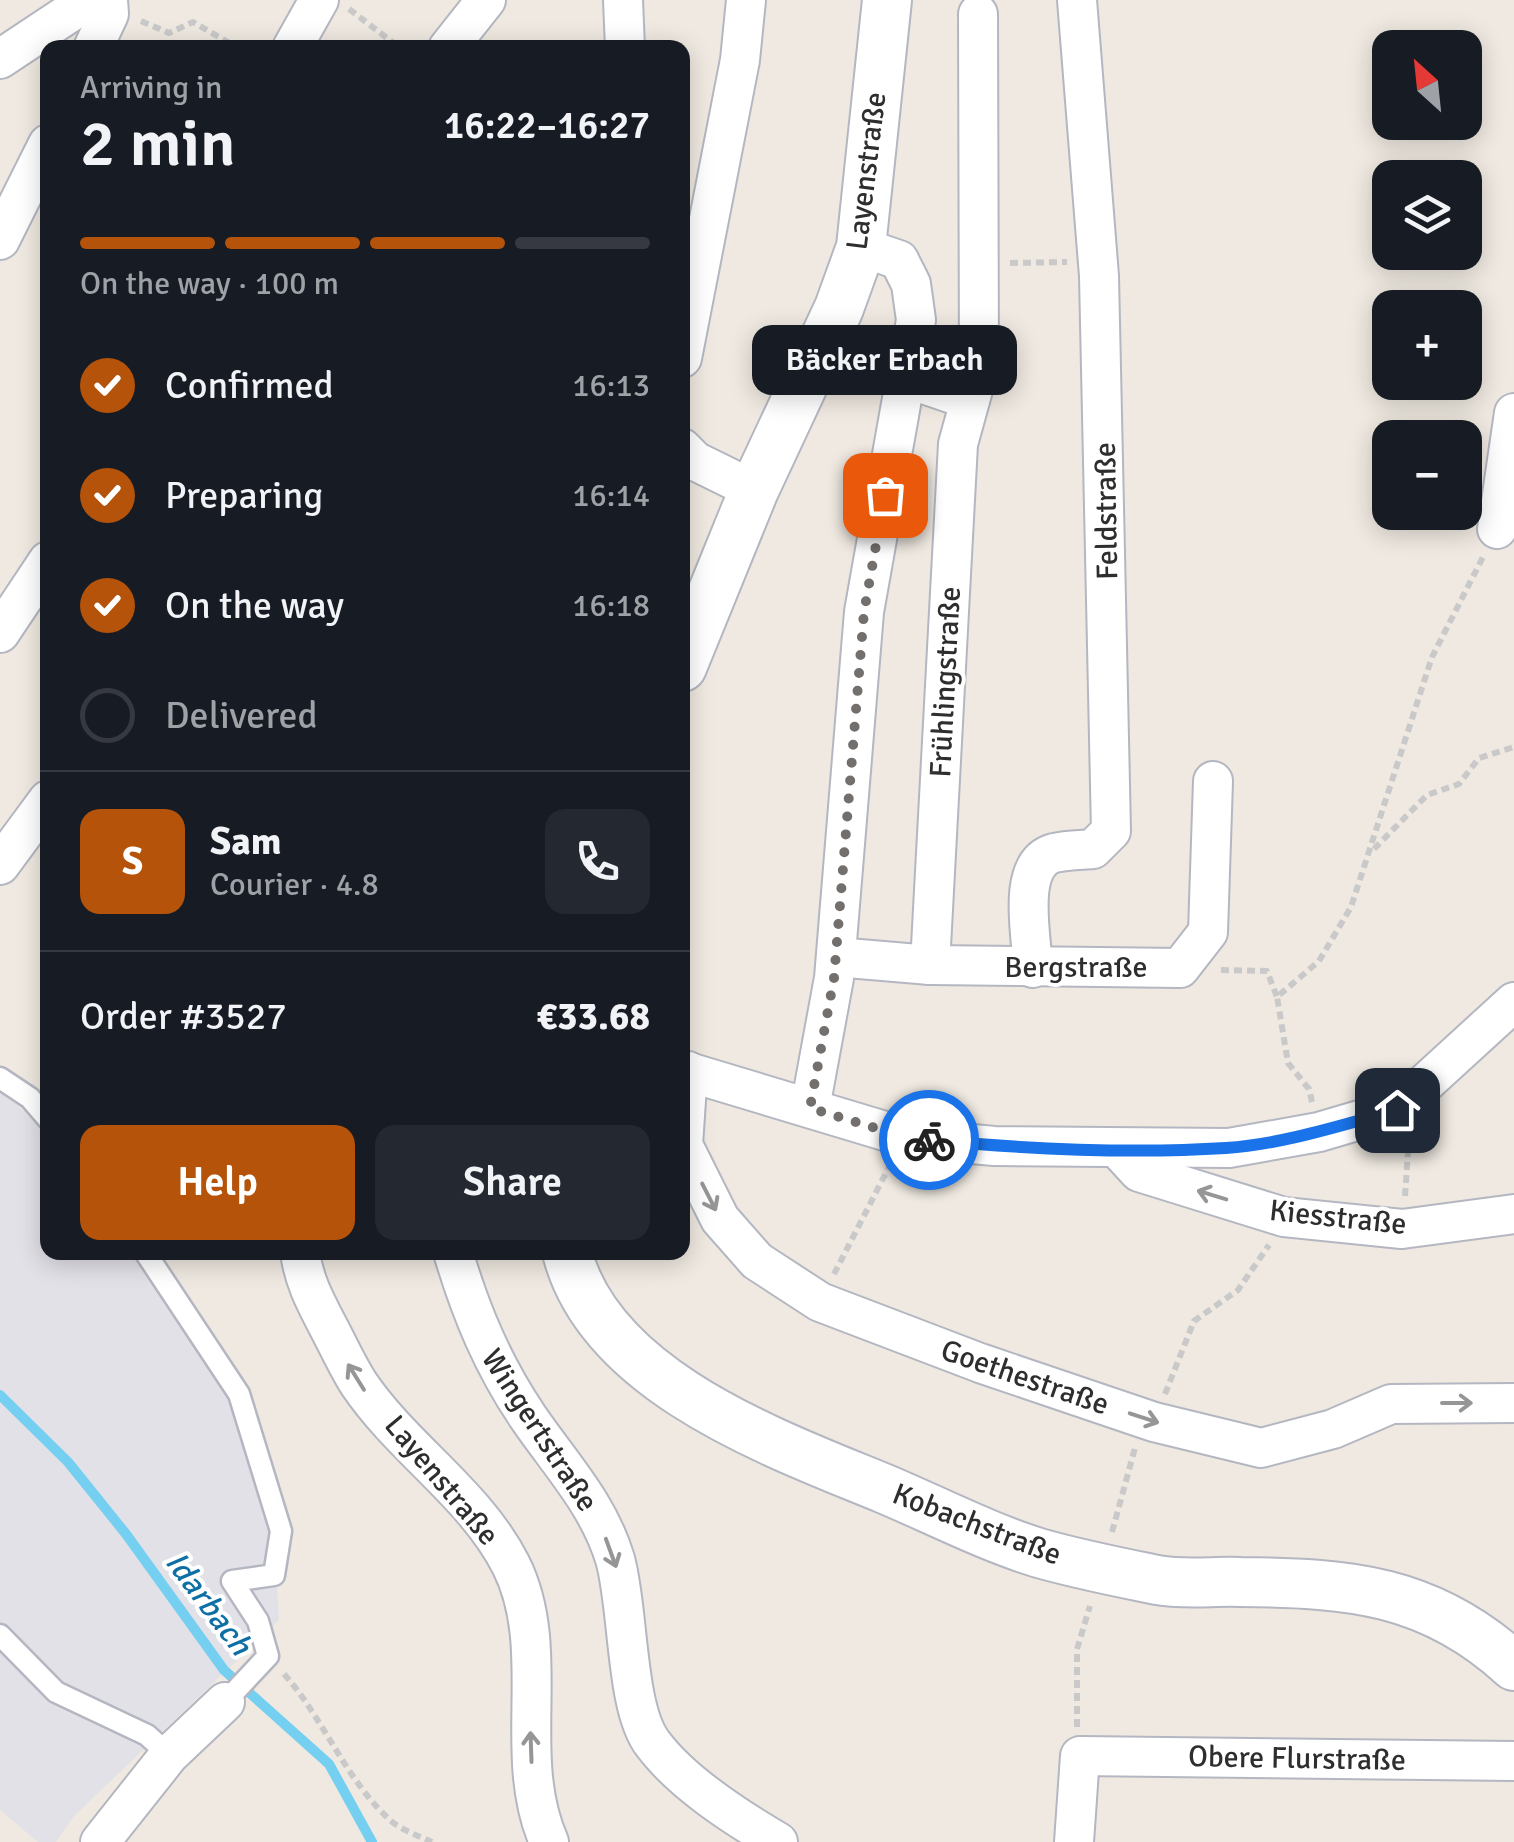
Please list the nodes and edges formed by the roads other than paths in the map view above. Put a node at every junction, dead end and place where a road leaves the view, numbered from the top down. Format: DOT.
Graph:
graph roads {
  1 [pos="319,0"];
  2 [pos="486,0"];
  3 [pos="623,0"];
  4 [pos="746,0"];
  5 [pos="887,0"];
  6 [pos="1077,0"];
  7 [pos="102,2"];
  8 [pos="978,14"];
  9 [pos="95,40"];
  10 [pos="296,40"];
  11 [pos="454,40"];
  12 [pos="625,40"];
  13 [pos="0,60"];
  14 [pos="40,160"];
  15 [pos="0,240"];
  16 [pos="861,247"];
  17 [pos="690,317"];
  18 [pos="906,378"];
  19 [pos="970,400"];
  20 [pos="1514,413"];
  21 [pos="690,455"];
  22 [pos="754,490"];
  23 [pos="1497,529"];
  24 [pos="40,573"];
  25 [pos="0,633"];
  26 [pos="690,647"];
  27 [pos="1212,781"];
  28 [pos="40,811"];
  29 [pos="0,865"];
  30 [pos="836,957"];
  31 [pos="930,965"];
  32 [pos="1033,968"];
  33 [pos="1514,1002"];
  34 [pos="690,1072"];
  35 [pos="0,1078"];
  36 [pos="810,1108"];
  37 [pos="40,1110"];
  38 [pos="1117,1148"];
  39 [pos="690,1161"];
  40 [pos="1514,1214"];
  41 [pos="150,1260"];
  42 [pos="301,1260"];
  43 [pos="455,1260"];
  44 [pos="571,1260"];
  45 [pos="1514,1403"];
  46 [pos="0,1636"];
  47 [pos="1514,1666"];
  48 [pos="225,1702"];
  49 [pos="169,1755"];
  50 [pos="1514,1760"];
  51 [pos="100,1842"];
  52 [pos="549,1842"];
  53 [pos="778,1842"];
  54 [pos="1074,1842"];
  1 -- 10 [label="street"];
  2 -- 11 [label="street"];
  3 -- 12 [label="street"];
  4 -- 17 [label="street"];
  5 -- 16 [label="street, Layenstraße"];
  6 -- 32 [label="street, Feldstraße"];
  7 -- 9 [label="street"];
  7 -- 13 [label="street"];
  8 -- 19 [label="street, Frühlingstraße"];
  14 -- 15 [label="street"];
  16 -- 18 [label="street"];
  16 -- 22 [label="street, Layenstraße"];
  18 -- 19 [label="street"];
  18 -- 30 [label="street"];
  19 -- 31 [label="street, Frühlingstraße"];
  20 -- 23 [label="street"];
  21 -- 22 [label="street"];
  22 -- 26 [label="street, Layenstraße"];
  24 -- 25 [label="street"];
  27 -- 32 [label="street, Bergstraße"];
  28 -- 29 [label="street"];
  30 -- 31 [label="street, Bergstraße"];
  30 -- 36 [label="street"];
  31 -- 32 [label="street, Bergstraße"];
  33 -- 38 [label="street"];
  34 -- 36 [label="street"];
  35 -- 37 [label="lane"];
  36 -- 38 [label="street"];
  40 -- 38 [label="street, Kiesstraße, one-way"];
  39 -- 45 [label="street, Goethestraße, one-way"];
  41 -- 48 [label="lane"];
  52 -- 42 [label="street, Layenstraße, one-way"];
  43 -- 53 [label="street, Wingertstraße, one-way"];
  44 -- 47 [label="street, Kobachstraße"];
  46 -- 49 [label="lane"];
  48 -- 49 [label="street"];
  49 -- 51 [label="street"];
  50 -- 54 [label="street, Obere Flurstraße"];
}
